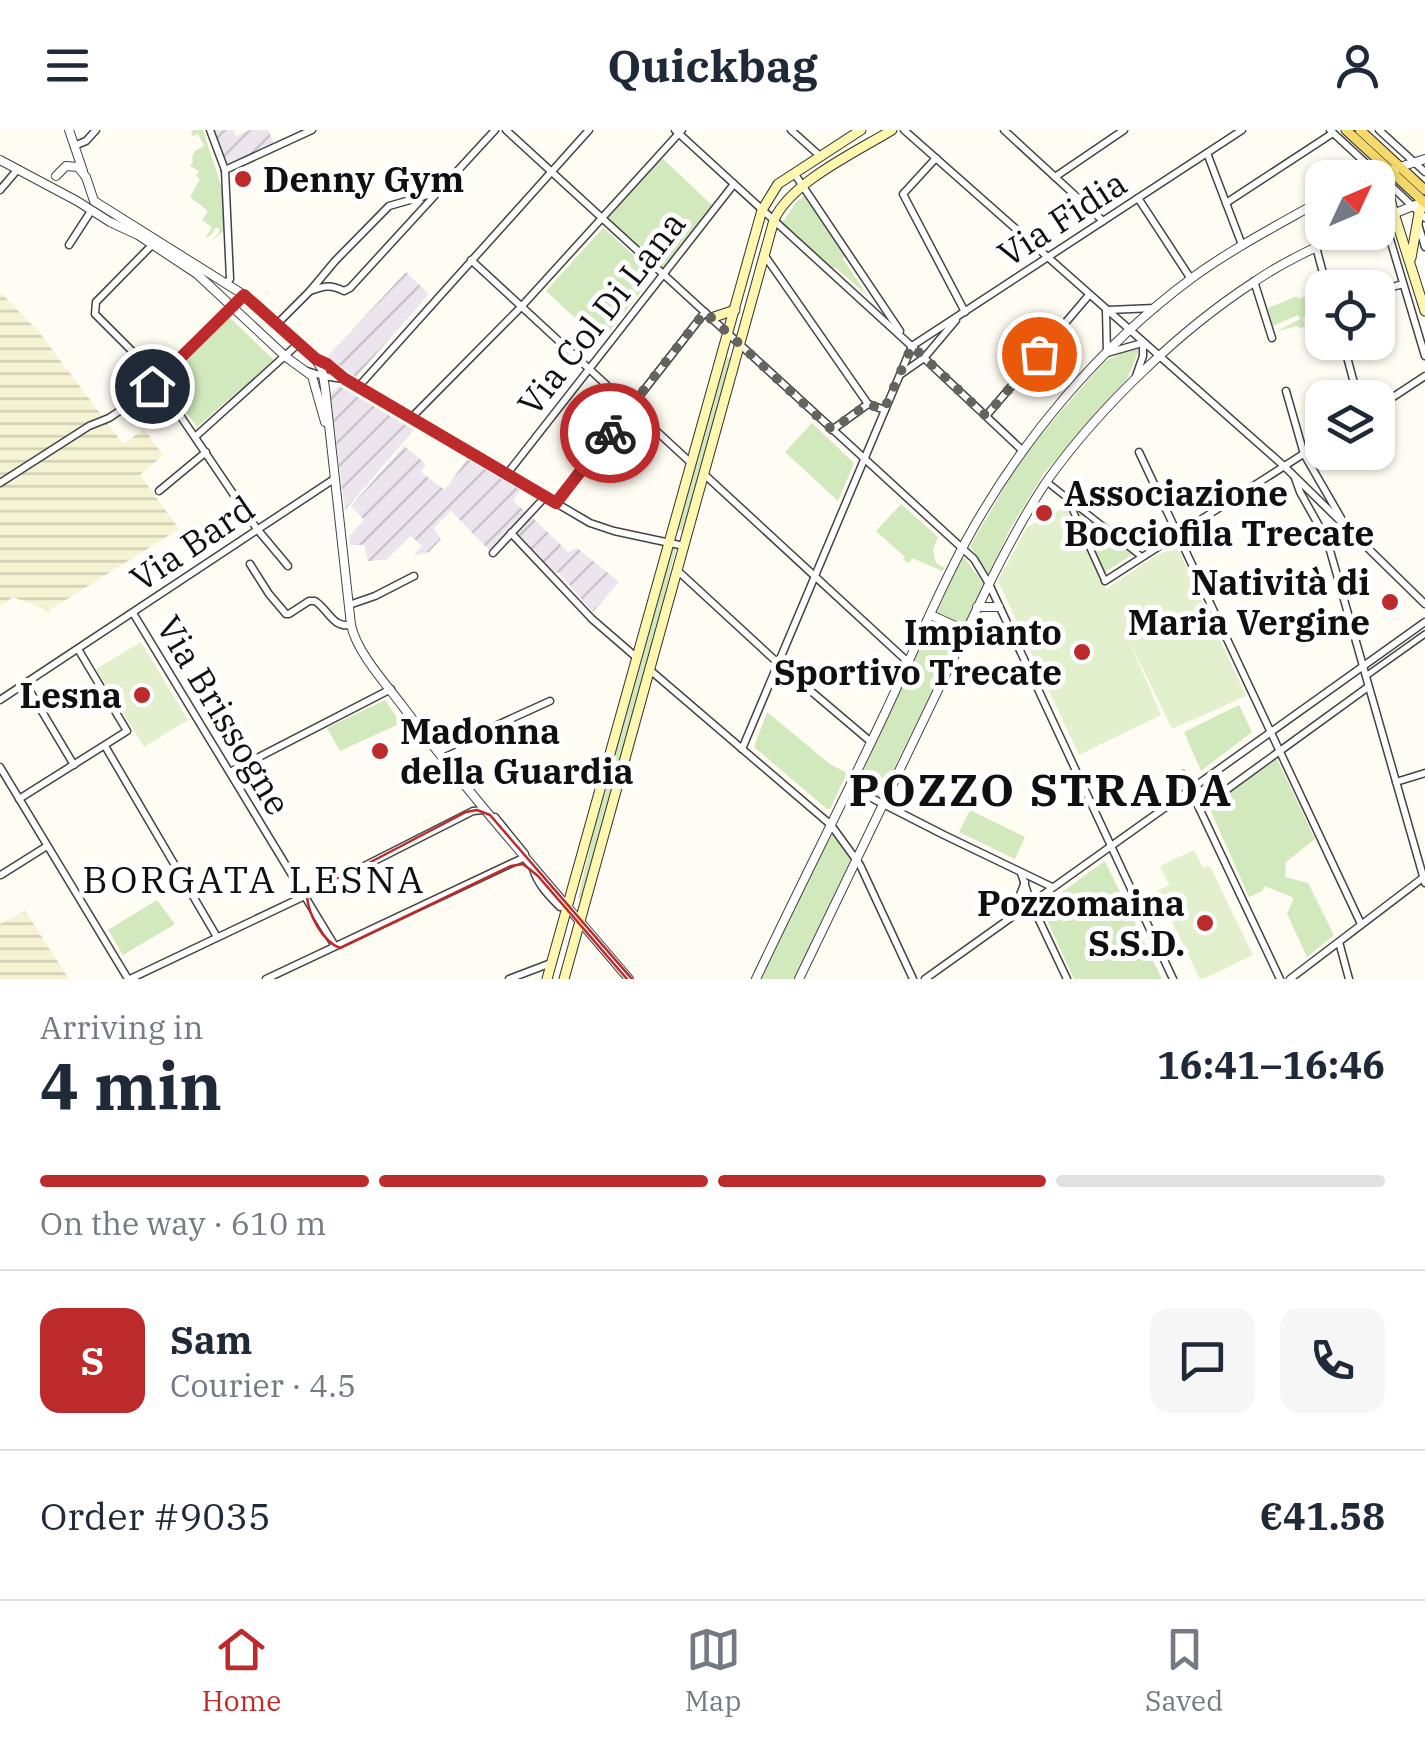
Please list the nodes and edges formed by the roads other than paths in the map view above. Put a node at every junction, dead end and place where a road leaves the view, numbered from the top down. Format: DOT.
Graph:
graph roads {
  1 [pos="68,130"];
  2 [pos="96,130"];
  3 [pos="210,130"];
  4 [pos="312,130"];
  5 [pos="495,130"];
  6 [pos="506,130"];
  7 [pos="588,130"];
  8 [pos="792,130"];
  9 [pos="862,130"];
  10 [pos="892,130"];
  11 [pos="904,130"];
  12 [pos="1004,130"];
  13 [pos="1124,130"];
  14 [pos="1242,130"];
  15 [pos="1346,130"];
  16 [pos="1360,130"];
  17 [pos="1379,130"];
  18 [pos="679,131"];
  19 [pos="1332,132"];
  20 [pos="73,146"];
  21 [pos="1208,152"];
  22 [pos="820,156"];
  23 [pos="936,158"];
  24 [pos="1425,158"];
  25 [pos="0,160"];
  26 [pos="1363,160"];
  27 [pos="1372,160"];
  28 [pos="1377,160"];
  29 [pos="1414,162"];
  30 [pos="66,166"];
  31 [pos="18,169"];
  32 [pos="225,170"];
  33 [pos="83,171"];
  34 [pos="1395,171"];
  35 [pos="552,172"];
  36 [pos="1425,172"];
  37 [pos="794,173"];
  38 [pos="56,176"];
  39 [pos="33,177"];
  40 [pos="1055,177"];
  41 [pos="1395,179"];
  42 [pos="87,184"];
  43 [pos="734,184"];
  44 [pos="1395,184"];
  45 [pos="802,185"];
  46 [pos="0,190"];
  47 [pos="1425,190"];
  48 [pos="58,191"];
  49 [pos="438,192"];
  50 [pos="68,197"];
  51 [pos="1138,198"];
  52 [pos="1226,203"];
  53 [pos="1421,209"];
  54 [pos="91,210"];
  55 [pos="762,210"];
  56 [pos="1305,210"];
  57 [pos="1395,214"];
  58 [pos="1395,217"];
  59 [pos="602,218"];
  60 [pos="113,219"];
  61 [pos="774,220"];
  62 [pos="1103,221"];
  63 [pos="153,244"];
  64 [pos="69,245"];
  65 [pos="1242,245"];
  66 [pos="1425,247"];
  67 [pos="1311,250"];
  68 [pos="1391,250"];
  69 [pos="764,256"];
  70 [pos="1047,257"];
  71 [pos="471,260"];
  72 [pos="1410,260"];
  73 [pos="663,273"];
  74 [pos="1191,279"];
  75 [pos="1254,282"];
  76 [pos="227,284"];
  77 [pos="1403,284"];
  78 [pos="1395,286"];
  79 [pos="310,291"];
  80 [pos="244,295"];
  81 [pos="1089,295"];
  82 [pos="521,306"];
  83 [pos="232,307"];
  84 [pos="1155,308"];
  85 [pos="735,310"];
  86 [pos="1106,310"];
  87 [pos="1425,311"];
  88 [pos="962,313"];
  89 [pos="708,315"];
  90 [pos="277,324"];
  91 [pos="1130,331"];
  92 [pos="728,334"];
  93 [pos="1272,338"];
  94 [pos="909,343"];
  95 [pos="1143,343"];
  96 [pos="298,344"];
  97 [pos="741,345"];
  98 [pos="1106,354"];
  99 [pos="286,356"];
  100 [pos="1425,356"];
  101 [pos="1160,357"];
  102 [pos="924,358"];
  103 [pos="316,359"];
  104 [pos="588,368"];
  105 [pos="306,370"];
  106 [pos="900,374"];
  107 [pos="323,376"];
  108 [pos="1425,376"];
  109 [pos="335,378"];
  110 [pos="345,379"];
  111 [pos="1134,379"];
  112 [pos="157,382"];
  113 [pos="359,386"];
  114 [pos="325,388"];
  115 [pos="1286,391"];
  116 [pos="1395,396"];
  117 [pos="868,404"];
  118 [pos="631,408"];
  119 [pos="884,410"];
  120 [pos="986,416"];
  121 [pos="412,417"];
  122 [pos="832,430"];
  123 [pos="329,432"];
  124 [pos="195,437"];
  125 [pos="1023,451"];
  126 [pos="206,452"];
  127 [pos="1138,452"];
  128 [pos="1304,454"];
  129 [pos="863,460"];
  130 [pos="690,462"];
  131 [pos="1284,466"];
  132 [pos="507,474"];
  133 [pos="705,475"];
  134 [pos="1295,477"];
  135 [pos="334,478"];
  136 [pos="0,482"];
  137 [pos="1046,482"];
  138 [pos="158,491"];
  139 [pos="545,497"];
  140 [pos="1068,500"];
  141 [pos="556,503"];
  142 [pos="1347,528"];
  143 [pos="258,529"];
  144 [pos="511,533"];
  145 [pos="1178,534"];
  146 [pos="1327,540"];
  147 [pos="669,542"];
  148 [pos="686,546"];
  149 [pos="963,547"];
  150 [pos="493,553"];
  151 [pos="1143,558"];
  152 [pos="250,564"];
  153 [pos="288,566"];
  154 [pos="678,571"];
  155 [pos="414,576"];
  156 [pos="815,577"];
  157 [pos="1106,581"];
  158 [pos="988,584"];
  159 [pos="1425,604"];
  160 [pos="348,605"];
  161 [pos="1000,607"];
  162 [pos="977,608"];
  163 [pos="133,612"];
  164 [pos="931,615"];
  165 [pos="1425,622"];
  166 [pos="351,625"];
  167 [pos="966,631"];
  168 [pos="1425,634"];
  169 [pos="78,649"];
  170 [pos="636,657"];
  171 [pos="909,663"];
  172 [pos="779,664"];
  173 [pos="1363,666"];
  174 [pos="650,670"];
  175 [pos="1366,676"];
  176 [pos="25,684"];
  177 [pos="1368,688"];
  178 [pos="390,690"];
  179 [pos="0,700"];
  180 [pos="550,700"];
  181 [pos="1271,733"];
  182 [pos="871,742"];
  183 [pos="105,746"];
  184 [pos="742,749"];
  185 [pos="1280,751"];
  186 [pos="438,752"];
  187 [pos="74,765"];
  188 [pos="0,767"];
  189 [pos="230,772"];
  190 [pos="1183,774"];
  191 [pos="1425,774"];
  192 [pos="1396,782"];
  193 [pos="850,787"];
  194 [pos="1191,790"];
  195 [pos="19,798"];
  196 [pos="882,804"];
  197 [pos="1200,808"];
  198 [pos="483,809"];
  199 [pos="832,825"];
  200 [pos="48,846"];
  201 [pos="1111,846"];
  202 [pos="525,857"];
  203 [pos="856,858"];
  204 [pos="532,866"];
  205 [pos="1021,872"];
  206 [pos="1,875"];
  207 [pos="1424,879"];
  208 [pos="1026,881"];
  209 [pos="1052,887"];
  210 [pos="304,895"];
  211 [pos="1031,902"];
  212 [pos="567,907"];
  213 [pos="1010,918"];
  214 [pos="580,922"];
  215 [pos="1361,924"];
  216 [pos="217,936"];
  217 [pos="1339,941"];
  218 [pos="335,946"];
  219 [pos="551,963"];
  220 [pos="130,979"];
  221 [pos="266,979"];
  222 [pos="509,979"];
  223 [pos="547,979"];
  224 [pos="564,979"];
  225 [pos="629,979"];
  226 [pos="756,979"];
  227 [pos="798,979"];
  228 [pos="913,979"];
  229 [pos="924,979"];
  230 [pos="1067,979"];
  231 [pos="1173,979"];
  232 [pos="1280,979"];
  233 [pos="1290,979"];
  234 [pos="1349,979"];
  1 -- 20 [label="street"];
  2 -- 20 [label="street"];
  3 -- 32 [label="street"];
  4 -- 32 [label="street"];
  5 -- 49 [label="street"];
  6 -- 35 [label="street"];
  7 -- 35 [label="street"];
  8 -- 22 [label="street"];
  9 -- 22 [label="main road"];
  10 -- 45 [label="main road"];
  11 -- 23 [label="street"];
  12 -- 40 [label="street"];
  13 -- 40 [label="street"];
  14 -- 21 [label="street, Via Fidia"];
  15 -- 27 [label="main road"];
  16 -- 28 [label="main road"];
  17 -- 29 [label="street"];
  18 -- 43 [label="street"];
  18 -- 59 [label="street"];
  19 -- 26 [label="street"];
  19 -- 52 [label="street"];
  20 -- 30 [label="street"];
  20 -- 33 [label="street"];
  21 -- 51 [label="street, Via Fidia"];
  21 -- 52 [label="street"];
  22 -- 37 [label="main road"];
  23 -- 70 [label="street"];
  23 -- 88 [label="street"];
  24 -- 29 [label="street"];
  25 -- 31 [label="street"];
  29 -- 34 [label="street"];
  29 -- 36 [label="street"];
  30 -- 33 [label="street"];
  30 -- 38 [label="street"];
  31 -- 39 [label="street"];
  31 -- 46 [label="street"];
  32 -- 76 [label="street"];
  33 -- 42 [label="street"];
  35 -- 59 [label="street"];
  35 -- 71 [label="street"];
  37 -- 45 [label="street"];
  37 -- 55 [label="main road"];
  38 -- 39 [label="street"];
  38 -- 48 [label="street"];
  39 -- 48 [label="street"];
  40 -- 62 [label="street"];
  41 -- 47 [label="main road"];
  42 -- 50 [label="street"];
  42 -- 60 [label="street"];
  43 -- 55 [label="street"];
  43 -- 73 [label="street, Via Col Di Lana"];
  44 -- 53 [label="main road"];
  45 -- 61 [label="main road"];
  45 -- 94 [label="street"];
  48 -- 50 [label="street"];
  49 -- 79 [label="street"];
  49 -- 79 [label="street"];
  50 -- 54 [label="street"];
  51 -- 62 [label="street, Via Fidia"];
  51 -- 74 [label="street"];
  52 -- 65 [label="street"];
  53 -- 57 [label="street"];
  53 -- 66 [label="street"];
  53 -- 72 [label="main road"];
  54 -- 60 [label="street"];
  54 -- 64 [label="street"];
  55 -- 61 [label="street"];
  55 -- 85 [label="main road"];
  56 -- 65 [label="street"];
  58 -- 72 [label="main road"];
  59 -- 73 [label="street"];
  59 -- 82 [label="street"];
  60 -- 63 [label="street"];
  60 -- 76 [label="street"];
  61 -- 69 [label="main road"];
  61 -- 94 [label="street"];
  62 -- 70 [label="street, Via Fidia"];
  63 -- 83 [label="street"];
  63 -- 112 [label="street"];
  65 -- 74 [label="street"];
  67 -- 75 [label="street"];
  68 -- 77 [label="street"];
  69 -- 97 [label="main road"];
  69 -- 117 [label="street"];
  70 -- 81 [label="street"];
  70 -- 88 [label="street, Via Fidia"];
  71 -- 82 [label="street"];
  71 -- 113 [label="street"];
  72 -- 87 [label="main road"];
  73 -- 89 [label="street"];
  73 -- 104 [label="street, Via Col Di Lana"];
  74 -- 84 [label="street"];
  75 -- 93 [label="street"];
  75 -- 101 [label="street"];
  76 -- 80 [label="street"];
  77 -- 78 [label="street"];
  77 -- 100 [label="street"];
  79 -- 90 [label="street"];
  80 -- 83 [label="street"];
  80 -- 90 [label="street"];
  81 -- 86 [label="street"];
  81 -- 120 [label="street"];
  82 -- 104 [label="street"];
  82 -- 121 [label="street"];
  83 -- 99 [label="street"];
  83 -- 112 [label="street"];
  84 -- 86 [label="street"];
  84 -- 91 [label="street"];
  85 -- 89 [label="main road"];
  85 -- 92 [label="main road"];
  86 -- 91 [label="street"];
  86 -- 98 [label="street"];
  88 -- 94 [label="street, Via Fidia"];
  88 -- 102 [label="street, Via Fidia"];
  89 -- 92 [label="street"];
  89 -- 118 [label="street"];
  90 -- 96 [label="street"];
  91 -- 95 [label="street"];
  91 -- 98 [label="street"];
  92 -- 97 [label="street"];
  92 -- 130 [label="main road"];
  94 -- 102 [label="street"];
  94 -- 106 [label="street"];
  95 -- 98 [label="street"];
  95 -- 101 [label="street"];
  95 -- 111 [label="street"];
  96 -- 99 [label="street"];
  96 -- 103 [label="street"];
  97 -- 122 [label="street"];
  97 -- 133 [label="main road"];
  98 -- 125 [label="street"];
  99 -- 105 [label="street"];
  99 -- 124 [label="street"];
  101 -- 111 [label="street"];
  101 -- 131 [label="street"];
  102 -- 106 [label="street, Via Fidia"];
  102 -- 120 [label="street"];
  103 -- 107 [label="street"];
  103 -- 110 [label="street"];
  104 -- 118 [label="street"];
  104 -- 132 [label="street, Via Col Di Lana"];
  105 -- 107 [label="street"];
  105 -- 123 [label="street"];
  106 -- 119 [label="street"];
  107 -- 109 [label="street"];
  107 -- 114 [label="street"];
  108 -- 116 [label="street"];
  109 -- 110 [label="street"];
  109 -- 114 [label="street"];
  110 -- 113 [label="street"];
  111 -- 137 [label="street"];
  112 -- 124 [label="street"];
  112 -- 136 [label="street"];
  113 -- 121 [label="street"];
  114 -- 123 [label="street"];
  115 -- 128 [label="street"];
  117 -- 119 [label="street"];
  117 -- 122 [label="street"];
  118 -- 130 [label="street"];
  118 -- 141 [label="street"];
  119 -- 129 [label="street"];
  120 -- 125 [label="street"];
  121 -- 132 [label="street"];
  122 -- 129 [label="street"];
  123 -- 135 [label="street"];
  124 -- 126 [label="street"];
  125 -- 149 [label="street"];
  126 -- 138 [label="street"];
  126 -- 143 [label="street"];
  127 -- 145 [label="street"];
  128 -- 131 [label="street"];
  128 -- 142 [label="street"];
  129 -- 149 [label="street"];
  129 -- 156 [label="street"];
  130 -- 147 [label="main road"];
  131 -- 134 [label="street"];
  131 -- 145 [label="street"];
  132 -- 139 [label="street"];
  133 -- 148 [label="main road"];
  133 -- 156 [label="street"];
  134 -- 142 [label="street"];
  134 -- 146 [label="street"];
  135 -- 143 [label="street, Via Bard"];
  135 -- 160 [label="street"];
  137 -- 140 [label="street"];
  137 -- 158 [label="street"];
  139 -- 141 [label="street"];
  139 -- 144 [label="street"];
  140 -- 151 [label="street"];
  140 -- 157 [label="street"];
  141 -- 147 [label="street"];
  142 -- 146 [label="street"];
  142 -- 159 [label="street"];
  143 -- 153 [label="street"];
  143 -- 163 [label="street, Via Bard"];
  144 -- 150 [label="street"];
  144 -- 170 [label="street"];
  145 -- 151 [label="street"];
  145 -- 181 [label="street"];
  146 -- 173 [label="street"];
  147 -- 148 [label="street"];
  147 -- 170 [label="main road"];
  148 -- 154 [label="main road"];
  149 -- 158 [label="street"];
  149 -- 164 [label="street"];
  151 -- 157 [label="street"];
  152 -- 166 [label="street"];
  154 -- 172 [label="street"];
  154 -- 174 [label="main road"];
  155 -- 160 [label="street"];
  156 -- 171 [label="street"];
  156 -- 172 [label="street"];
  158 -- 161 [label="street"];
  158 -- 162 [label="street"];
  160 -- 166 [label="street"];
  161 -- 162 [label="street"];
  161 -- 201 [label="street"];
  162 -- 167 [label="street"];
  163 -- 169 [label="street, Via Bard"];
  163 -- 189 [label="street, Via Brissogne"];
  164 -- 167 [label="street"];
  164 -- 171 [label="street"];
  165 -- 173 [label="street"];
  166 -- 178 [label="street"];
  167 -- 196 [label="street"];
  168 -- 175 [label="street"];
  169 -- 176 [label="street, Via Bard"];
  169 -- 183 [label="street"];
  170 -- 212 [label="main road"];
  171 -- 182 [label="street"];
  172 -- 182 [label="street"];
  172 -- 184 [label="street"];
  173 -- 175 [label="street"];
  173 -- 181 [label="street"];
  174 -- 184 [label="street"];
  174 -- 214 [label="main road"];
  175 -- 177 [label="street"];
  176 -- 179 [label="street, Via Bard"];
  176 -- 187 [label="street"];
  177 -- 185 [label="street"];
  177 -- 192 [label="street"];
  178 -- 186 [label="street"];
  178 -- 189 [label="street"];
  180 -- 186 [label="street"];
  181 -- 185 [label="street"];
  181 -- 194 [label="street"];
  182 -- 193 [label="street"];
  183 -- 187 [label="street"];
  183 -- 216 [label="street"];
  184 -- 199 [label="street"];
  185 -- 197 [label="street"];
  185 -- 215 [label="street"];
  186 -- 198 [label="street"];
  187 -- 195 [label="street"];
  188 -- 195 [label="street"];
  189 -- 210 [label="street, Via Brissogne"];
  190 -- 194 [label="street"];
  191 -- 192 [label="street"];
  192 -- 207 [label="street"];
  193 -- 196 [label="street"];
  193 -- 199 [label="street"];
  194 -- 197 [label="street"];
  194 -- 201 [label="street"];
  195 -- 200 [label="street"];
  196 -- 203 [label="street"];
  196 -- 205 [label="street"];
  197 -- 232 [label="street"];
  198 -- 202 [label="street"];
  198 -- 204 [label="street"];
  198 -- 210 [label="street"];
  199 -- 203 [label="street"];
  199 -- 226 [label="street"];
  200 -- 206 [label="street"];
  200 -- 220 [label="street"];
  201 -- 209 [label="street"];
  201 -- 231 [label="street"];
  202 -- 204 [label="street"];
  202 -- 218 [label="street"];
  203 -- 227 [label="street"];
  203 -- 228 [label="street"];
  204 -- 212 [label="street"];
  205 -- 208 [label="street"];
  205 -- 209 [label="street"];
  207 -- 215 [label="street"];
  208 -- 211 [label="street"];
  208 -- 213 [label="street"];
  209 -- 211 [label="street"];
  210 -- 216 [label="street"];
  210 -- 218 [label="street, Via Brissogne"];
  211 -- 213 [label="street"];
  211 -- 230 [label="street"];
  212 -- 214 [label="street"];
  212 -- 219 [label="main road"];
  213 -- 229 [label="street"];
  214 -- 224 [label="main road"];
  214 -- 225 [label="street"];
  215 -- 217 [label="street"];
  216 -- 220 [label="street"];
  217 -- 233 [label="street"];
  217 -- 234 [label="street"];
  218 -- 221 [label="street"];
  219 -- 222 [label="street"];
  219 -- 223 [label="main road"];
}
